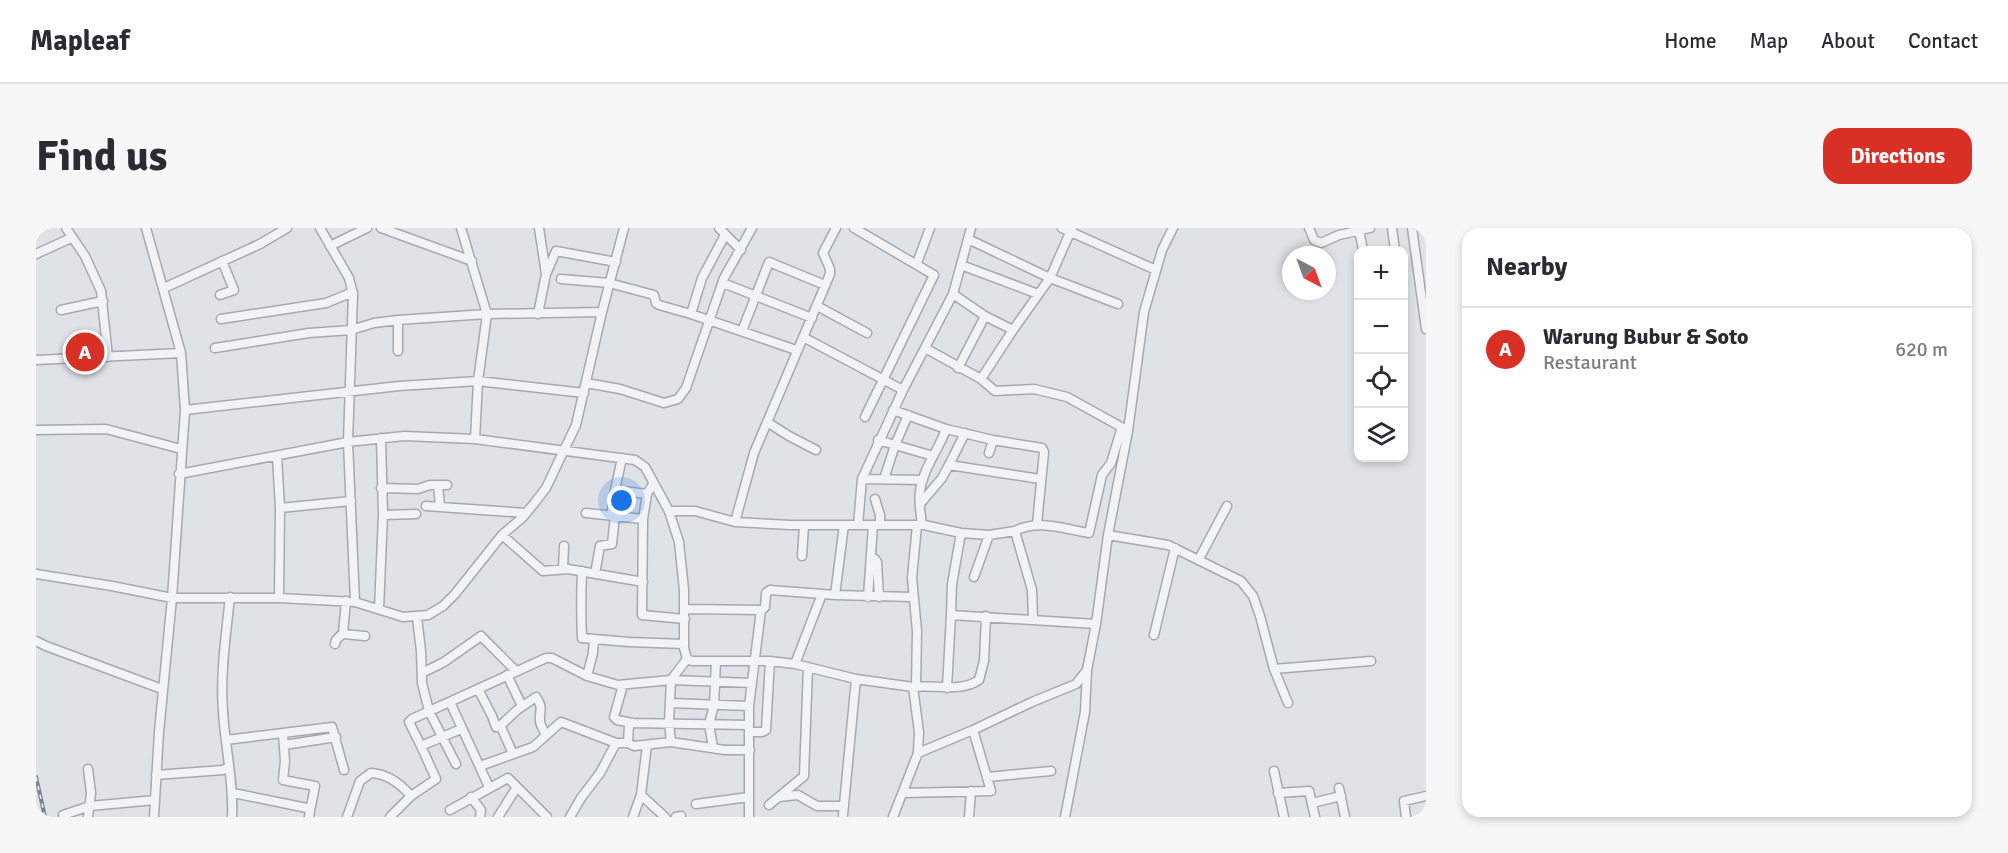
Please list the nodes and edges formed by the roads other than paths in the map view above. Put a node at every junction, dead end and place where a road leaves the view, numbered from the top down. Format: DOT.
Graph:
graph roads {
  1 [pos="66,228"];
  2 [pos="146,228"];
  3 [pos="287,228"];
  4 [pos="320,228"];
  5 [pos="367,228"];
  6 [pos="381,228"];
  7 [pos="405,228"];
  8 [pos="460,228"];
  9 [pos="539,228"];
  10 [pos="624,228"];
  11 [pos="719,228"];
  12 [pos="752,228"];
  13 [pos="854,228"];
  14 [pos="930,228"];
  15 [pos="971,228"];
  16 [pos="1173,228"];
  17 [pos="1309,228"];
  18 [pos="1370,228"];
  19 [pos="1392,228"];
  20 [pos="1412,228"];
  21 [pos="833,229"];
  22 [pos="1068,229"];
  23 [pos="1359,230"];
  24 [pos="398,234"];
  25 [pos="725,236"];
  26 [pos="71,238"];
  27 [pos="968,239"];
  28 [pos="330,246"];
  29 [pos="1362,246"];
  30 [pos="1394,246"];
  31 [pos="741,250"];
  32 [pos="36,254"];
  33 [pos="222,261"];
  34 [pos="472,261"];
  35 [pos="616,262"];
  36 [pos="916,263"];
  37 [pos="961,265"];
  38 [pos="1156,270"];
  39 [pos="546,274"];
  40 [pos="1050,278"];
  41 [pos="561,279"];
  42 [pos="723,283"];
  43 [pos="609,284"];
  44 [pos="825,285"];
  45 [pos="164,288"];
  46 [pos="353,292"];
  47 [pos="755,294"];
  48 [pos="953,294"];
  49 [pos="1038,294"];
  50 [pos="220,295"];
  51 [pos="103,302"];
  52 [pos="1119,304"];
  53 [pos="817,306"];
  54 [pos="61,310"];
  55 [pos="602,312"];
  56 [pos="488,314"];
  57 [pos="538,314"];
  58 [pos="691,314"];
  59 [pos="985,316"];
  60 [pos="812,318"];
  61 [pos="221,319"];
  62 [pos="398,320"];
  63 [pos="710,320"];
  64 [pos="1426,328"];
  65 [pos="351,330"];
  66 [pos="1012,330"];
  67 [pos="742,331"];
  68 [pos="867,333"];
  69 [pos="803,337"];
  70 [pos="215,348"];
  71 [pos="925,348"];
  72 [pos="796,350"];
  73 [pos="398,351"];
  74 [pos="181,353"];
  75 [pos="108,357"];
  76 [pos="36,360"];
  77 [pos="958,368"];
  78 [pos="981,379"];
  79 [pos="884,380"];
  80 [pos="478,381"];
  81 [pos="585,388"];
  82 [pos="903,390"];
  83 [pos="350,392"];
  84 [pos="185,410"];
  85 [pos="893,410"];
  86 [pos="908,415"];
  87 [pos="865,417"];
  88 [pos="766,422"];
  89 [pos="946,429"];
  90 [pos="1125,429"];
  91 [pos="36,430"];
  92 [pos="965,433"];
  93 [pos="381,438"];
  94 [pos="475,440"];
  95 [pos="993,440"];
  96 [pos="878,441"];
  97 [pos="348,442"];
  98 [pos="895,445"];
  99 [pos="181,450"];
  100 [pos="564,450"];
  101 [pos="816,450"];
  102 [pos="989,453"];
  103 [pos="277,456"];
  104 [pos="933,456"];
  105 [pos="622,458"];
  106 [pos="950,465"];
  107 [pos="179,474"];
  108 [pos="862,479"];
  109 [pos="884,479"];
  110 [pos="1041,479"];
  111 [pos="923,480"];
  112 [pos="653,484"];
  113 [pos="381,488"];
  114 [pos="615,490"];
  115 [pos="646,494"];
  116 [pos="875,499"];
  117 [pos="351,501"];
  118 [pos="920,504"];
  119 [pos="426,506"];
  120 [pos="440,506"];
  121 [pos="1227,506"];
  122 [pos="280,508"];
  123 [pos="669,511"];
  124 [pos="526,513"];
  125 [pos="586,513"];
  126 [pos="416,514"];
  127 [pos="383,515"];
  128 [pos="613,516"];
  129 [pos="643,519"];
  130 [pos="735,522"];
  131 [pos="1037,524"];
  132 [pos="804,525"];
  133 [pos="844,525"];
  134 [pos="858,525"];
  135 [pos="877,525"];
  136 [pos="919,525"];
  137 [pos="1015,531"];
  138 [pos="961,533"];
  139 [pos="502,535"];
  140 [pos="989,535"];
  141 [pos="1108,535"];
  142 [pos="564,546"];
  143 [pos="1175,548"];
  144 [pos="802,555"];
  145 [pos="871,557"];
  146 [pos="1199,559"];
  147 [pos="563,568"];
  148 [pos="582,571"];
  149 [pos="36,574"];
  150 [pos="595,574"];
  151 [pos="974,577"];
  152 [pos="643,582"];
  153 [pos="822,594"];
  154 [pos="835,595"];
  155 [pos="230,597"];
  156 [pos="868,597"];
  157 [pos="879,597"];
  158 [pos="913,597"];
  159 [pos="172,598"];
  160 [pos="279,598"];
  161 [pos="350,601"];
  162 [pos="379,609"];
  163 [pos="686,609"];
  164 [pos="761,610"];
  165 [pos="951,615"];
  166 [pos="986,616"];
  167 [pos="417,617"];
  168 [pos="685,619"];
  169 [pos="1033,619"];
  170 [pos="1096,624"];
  171 [pos="343,634"];
  172 [pos="1154,635"];
  173 [pos="365,636"];
  174 [pos="594,639"];
  175 [pos="36,641"];
  176 [pos="335,644"];
  177 [pos="684,644"];
  178 [pos="687,658"];
  179 [pos="716,660"];
  180 [pos="754,660"];
  181 [pos="770,661"];
  182 [pos="1371,661"];
  183 [pos="795,664"];
  184 [pos="808,667"];
  185 [pos="1274,669"];
  186 [pos="1087,670"];
  187 [pos="422,673"];
  188 [pos="512,673"];
  189 [pos="587,676"];
  190 [pos="856,679"];
  191 [pos="671,680"];
  192 [pos="715,682"];
  193 [pos="752,684"];
  194 [pos="623,685"];
  195 [pos="914,686"];
  196 [pos="947,688"];
  197 [pos="162,689"];
  198 [pos="478,689"];
  199 [pos="450,702"];
  200 [pos="1288,703"];
  201 [pos="670,704"];
  202 [pos="714,705"];
  203 [pos="522,706"];
  204 [pos="749,706"];
  205 [pos="429,711"];
  206 [pos="669,722"];
  207 [pos="632,723"];
  208 [pos="709,724"];
  209 [pos="500,726"];
  210 [pos="461,729"];
  211 [pos="749,729"];
  212 [pos="973,730"];
  213 [pos="283,734"];
  214 [pos="546,735"];
  215 [pos="336,737"];
  216 [pos="441,738"];
  217 [pos="226,740"];
  218 [pos="671,742"];
  219 [pos="616,743"];
  220 [pos="628,743"];
  221 [pos="284,745"];
  222 [pos="646,745"];
  223 [pos="421,746"];
  224 [pos="713,748"];
  225 [pos="750,750"];
  226 [pos="918,753"];
  227 [pos="513,754"];
  228 [pos="456,764"];
  229 [pos="480,766"];
  230 [pos="229,767"];
  231 [pos="88,769"];
  232 [pos="344,770"];
  233 [pos="1051,771"];
  234 [pos="1274,771"];
  235 [pos="156,775"];
  236 [pos="988,777"];
  237 [pos="489,787"];
  238 [pos="517,787"];
  239 [pos="971,791"];
  240 [pos="232,793"];
  241 [pos="904,793"];
  242 [pos="1278,793"];
  243 [pos="641,795"];
  244 [pos="411,796"];
  245 [pos="1426,796"];
  246 [pos="471,797"];
  247 [pos="748,797"];
  248 [pos="779,797"];
  249 [pos="155,800"];
  250 [pos="1312,803"];
  251 [pos="696,804"];
  252 [pos="769,805"];
  253 [pos="90,806"];
  254 [pos="450,810"];
  255 [pos="537,813"];
  256 [pos="63,814"];
  257 [pos="309,814"];
  258 [pos="681,816"];
  259 [pos="88,817"];
  260 [pos="154,817"];
  261 [pos="232,817"];
  262 [pos="347,817"];
  263 [pos="390,817"];
  264 [pos="480,817"];
  265 [pos="498,817"];
  266 [pos="547,817"];
  267 [pos="570,817"];
  268 [pos="633,817"];
  269 [pos="665,817"];
  270 [pos="676,817"];
  271 [pos="749,817"];
  272 [pos="893,817"];
  273 [pos="969,817"];
  274 [pos="1065,817"];
  275 [pos="1284,817"];
  276 [pos="1315,817"];
  277 [pos="1345,817"];
  278 [pos="1406,817"];
  1 -- 26 [label="street"];
  2 -- 45 [label="street"];
  3 -- 33 [label="street"];
  4 -- 28 [label="street"];
  5 -- 28 [label="street"];
  6 -- 24 [label="street"];
  7 -- 24 [label="street"];
  8 -- 34 [label="street"];
  9 -- 39 [label="street"];
  10 -- 35 [label="street"];
  11 -- 25 [label="street"];
  12 -- 31 [label="street"];
  13 -- 36 [label="street"];
  14 -- 36 [label="street"];
  15 -- 27 [label="street"];
  16 -- 38 [label="street"];
  17 -- 23 [label="street"];
  18 -- 23 [label="street"];
  19 -- 30 [label="street"];
  20 -- 64 [label="street"];
  21 -- 44 [label="street"];
  22 -- 38 [label="street"];
  22 -- 40 [label="street"];
  23 -- 29 [label="street"];
  24 -- 34 [label="street"];
  25 -- 31 [label="street"];
  25 -- 58 [label="street"];
  26 -- 32 [label="street"];
  26 -- 51 [label="street"];
  27 -- 37 [label="street"];
  27 -- 40 [label="street"];
  28 -- 46 [label="street"];
  31 -- 42 [label="street"];
  33 -- 45 [label="street"];
  33 -- 50 [label="street"];
  34 -- 56 [label="street"];
  35 -- 39 [label="street"];
  35 -- 43 [label="street"];
  36 -- 79 [label="street"];
  37 -- 48 [label="street"];
  37 -- 49 [label="street"];
  38 -- 90 [label="street"];
  39 -- 57 [label="street"];
  40 -- 49 [label="street"];
  40 -- 52 [label="street"];
  41 -- 43 [label="street"];
  42 -- 47 [label="street"];
  42 -- 63 [label="street"];
  43 -- 55 [label="street"];
  43 -- 58 [label="street"];
  44 -- 47 [label="street"];
  44 -- 53 [label="street"];
  45 -- 74 [label="street"];
  46 -- 61 [label="street"];
  46 -- 65 [label="street"];
  47 -- 60 [label="street"];
  47 -- 67 [label="street"];
  48 -- 59 [label="street"];
  48 -- 71 [label="street"];
  49 -- 66 [label="street"];
  51 -- 54 [label="street"];
  51 -- 75 [label="street"];
  53 -- 60 [label="street"];
  53 -- 68 [label="street"];
  55 -- 57 [label="street"];
  55 -- 81 [label="street"];
  56 -- 57 [label="street"];
  56 -- 62 [label="street"];
  56 -- 80 [label="street"];
  58 -- 63 [label="street"];
  59 -- 66 [label="street"];
  59 -- 77 [label="street"];
  60 -- 69 [label="street"];
  62 -- 65 [label="street"];
  62 -- 73 [label="street"];
  63 -- 67 [label="street"];
  63 -- 81 [label="street"];
  65 -- 70 [label="street"];
  65 -- 83 [label="street"];
  66 -- 78 [label="street"];
  67 -- 72 [label="street"];
  69 -- 72 [label="street"];
  69 -- 79 [label="street"];
  71 -- 77 [label="street"];
  71 -- 82 [label="street"];
  72 -- 88 [label="street"];
  74 -- 75 [label="street"];
  74 -- 84 [label="street"];
  75 -- 76 [label="street"];
  77 -- 78 [label="street"];
  78 -- 90 [label="street"];
  79 -- 82 [label="street"];
  79 -- 87 [label="street"];
  80 -- 81 [label="street"];
  80 -- 83 [label="street"];
  80 -- 94 [label="street"];
  81 -- 100 [label="street"];
  82 -- 85 [label="street"];
  83 -- 84 [label="street"];
  83 -- 97 [label="street"];
  84 -- 99 [label="street"];
  85 -- 86 [label="street"];
  85 -- 96 [label="street"];
  86 -- 89 [label="street"];
  86 -- 98 [label="street"];
  88 -- 101 [label="street"];
  88 -- 130 [label="street"];
  89 -- 92 [label="street"];
  89 -- 104 [label="street"];
  90 -- 131 [label="street"];
  90 -- 141 [label="street"];
  91 -- 99 [label="street"];
  92 -- 95 [label="street"];
  92 -- 106 [label="street"];
  93 -- 94 [label="street"];
  93 -- 97 [label="street"];
  93 -- 113 [label="street"];
  94 -- 100 [label="street"];
  95 -- 102 [label="street"];
  95 -- 110 [label="street"];
  96 -- 98 [label="street"];
  96 -- 108 [label="street"];
  97 -- 103 [label="street"];
  97 -- 117 [label="street"];
  98 -- 104 [label="street"];
  98 -- 109 [label="street"];
  99 -- 107 [label="street"];
  100 -- 105 [label="street"];
  100 -- 124 [label="street"];
  103 -- 107 [label="street"];
  103 -- 122 [label="street"];
  104 -- 111 [label="street"];
  105 -- 112 [label="street"];
  105 -- 114 [label="street"];
  106 -- 110 [label="street"];
  106 -- 118 [label="street"];
  107 -- 159 [label="street"];
  108 -- 109 [label="street"];
  108 -- 134 [label="street"];
  109 -- 111 [label="street"];
  110 -- 131 [label="street"];
  111 -- 118 [label="street"];
  112 -- 115 [label="street"];
  112 -- 123 [label="street"];
  113 -- 120 [label="street"];
  113 -- 127 [label="street"];
  114 -- 115 [label="street"];
  114 -- 128 [label="street"];
  115 -- 129 [label="street"];
  116 -- 135 [label="street"];
  117 -- 122 [label="street"];
  117 -- 161 [label="street"];
  118 -- 136 [label="street"];
  119 -- 120 [label="street"];
  120 -- 124 [label="street"];
  121 -- 146 [label="street"];
  122 -- 160 [label="street"];
  123 -- 130 [label="street"];
  123 -- 163 [label="street"];
  124 -- 139 [label="street"];
  125 -- 128 [label="street"];
  126 -- 127 [label="street"];
  127 -- 162 [label="street"];
  128 -- 129 [label="street"];
  128 -- 150 [label="street"];
  129 -- 152 [label="street"];
  130 -- 132 [label="street"];
  131 -- 137 [label="street"];
  132 -- 133 [label="street"];
  132 -- 144 [label="street"];
  133 -- 134 [label="street"];
  133 -- 154 [label="street"];
  134 -- 135 [label="street"];
  135 -- 136 [label="street"];
  135 -- 145 [label="street"];
  136 -- 138 [label="street"];
  136 -- 158 [label="street"];
  137 -- 140 [label="street"];
  137 -- 169 [label="street"];
  138 -- 140 [label="street"];
  138 -- 165 [label="street"];
  139 -- 147 [label="street"];
  139 -- 167 [label="street"];
  140 -- 151 [label="street"];
  141 -- 143 [label="street"];
  141 -- 170 [label="street"];
  142 -- 147 [label="street"];
  143 -- 146 [label="street"];
  143 -- 172 [label="street"];
  145 -- 156 [label="street"];
  145 -- 157 [label="street"];
  146 -- 185 [label="street"];
  147 -- 148 [label="street"];
  148 -- 150 [label="street"];
  148 -- 174 [label="street"];
  149 -- 159 [label="street"];
  150 -- 152 [label="street"];
  152 -- 168 [label="street"];
  153 -- 154 [label="street"];
  153 -- 164 [label="street"];
  153 -- 183 [label="street"];
  154 -- 156 [label="street"];
  155 -- 159 [label="street"];
  155 -- 160 [label="street"];
  155 -- 217 [label="street"];
  156 -- 157 [label="street"];
  157 -- 158 [label="street"];
  158 -- 195 [label="street"];
  159 -- 197 [label="street"];
  160 -- 161 [label="street"];
  161 -- 162 [label="street"];
  161 -- 171 [label="street"];
  162 -- 167 [label="street"];
  163 -- 164 [label="street"];
  163 -- 168 [label="street"];
  164 -- 180 [label="street"];
  165 -- 166 [label="street"];
  165 -- 196 [label="street"];
  166 -- 169 [label="street"];
  166 -- 196 [label="street"];
  167 -- 187 [label="street"];
  168 -- 177 [label="street"];
  169 -- 170 [label="street"];
  170 -- 186 [label="street"];
  171 -- 173 [label="street"];
  171 -- 176 [label="street"];
  174 -- 177 [label="street"];
  174 -- 189 [label="street"];
  175 -- 197 [label="street"];
  177 -- 178 [label="street"];
  178 -- 179 [label="street"];
  178 -- 191 [label="street"];
  179 -- 180 [label="street"];
  179 -- 192 [label="street"];
  180 -- 181 [label="street"];
  180 -- 193 [label="street"];
  181 -- 183 [label="street"];
  181 -- 211 [label="street"];
  182 -- 185 [label="street"];
  183 -- 184 [label="street"];
  184 -- 190 [label="street"];
  184 -- 248 [label="street"];
  185 -- 200 [label="street"];
  186 -- 212 [label="street"];
  186 -- 274 [label="street"];
  187 -- 188 [label="street"];
  187 -- 205 [label="street"];
  188 -- 189 [label="street"];
  188 -- 198 [label="street"];
  188 -- 203 [label="street"];
  189 -- 194 [label="street"];
  190 -- 195 [label="street"];
  190 -- 248 [label="street"];
  191 -- 192 [label="street"];
  191 -- 194 [label="street"];
  191 -- 201 [label="street"];
  192 -- 193 [label="street"];
  192 -- 202 [label="street"];
  193 -- 204 [label="street"];
  194 -- 207 [label="street"];
  195 -- 196 [label="street"];
  195 -- 226 [label="street"];
  197 -- 235 [label="street"];
  198 -- 199 [label="street"];
  198 -- 209 [label="street"];
  199 -- 205 [label="street"];
  199 -- 210 [label="street"];
  201 -- 202 [label="street"];
  201 -- 206 [label="street"];
  202 -- 204 [label="street"];
  202 -- 208 [label="street"];
  203 -- 209 [label="street"];
  203 -- 214 [label="street"];
  204 -- 211 [label="street"];
  205 -- 216 [label="street"];
  205 -- 223 [label="street"];
  206 -- 207 [label="street"];
  206 -- 208 [label="street"];
  206 -- 218 [label="street"];
  207 -- 220 [label="street"];
  208 -- 211 [label="street"];
  208 -- 224 [label="street"];
  209 -- 227 [label="street"];
  210 -- 216 [label="street"];
  210 -- 229 [label="street"];
  211 -- 225 [label="street"];
  212 -- 226 [label="street"];
  212 -- 236 [label="street"];
  213 -- 215 [label="street"];
  213 -- 217 [label="street"];
  213 -- 221 [label="street"];
  214 -- 219 [label="street"];
  214 -- 227 [label="street"];
  215 -- 221 [label="street"];
  215 -- 232 [label="street"];
  216 -- 223 [label="street"];
  216 -- 228 [label="street"];
  217 -- 230 [label="street"];
  218 -- 222 [label="street"];
  218 -- 224 [label="street"];
  219 -- 220 [label="street"];
  219 -- 267 [label="street"];
  220 -- 222 [label="street"];
  221 -- 257 [label="street"];
  222 -- 243 [label="street"];
  223 -- 244 [label="street"];
  224 -- 225 [label="street"];
  225 -- 247 [label="street"];
  226 -- 241 [label="street"];
  227 -- 229 [label="street"];
  229 -- 237 [label="street"];
  230 -- 235 [label="street"];
  230 -- 240 [label="street"];
  231 -- 253 [label="street"];
  233 -- 236 [label="street"];
  234 -- 242 [label="street"];
  235 -- 249 [label="street"];
  236 -- 239 [label="street"];
  237 -- 238 [label="street"];
  237 -- 246 [label="street"];
  238 -- 255 [label="street"];
  238 -- 265 [label="street"];
  239 -- 241 [label="street"];
  239 -- 273 [label="street"];
  240 -- 257 [label="street"];
  240 -- 261 [label="street"];
  241 -- 272 [label="street"];
  242 -- 250 [label="street"];
  242 -- 275 [label="street"];
  243 -- 268 [label="street"];
  243 -- 269 [label="street"];
  244 -- 262 [label="street"];
  244 -- 263 [label="street"];
  245 -- 278 [label="street"];
  246 -- 254 [label="street"];
  246 -- 264 [label="street"];
  247 -- 251 [label="street"];
  247 -- 271 [label="street"];
  248 -- 252 [label="street"];
  249 -- 253 [label="street"];
  249 -- 260 [label="street"];
  250 -- 276 [label="street"];
  250 -- 277 [label="street"];
  253 -- 256 [label="street"];
  253 -- 259 [label="street"];
  255 -- 266 [label="street"];
  258 -- 270 [label="street"];
}
